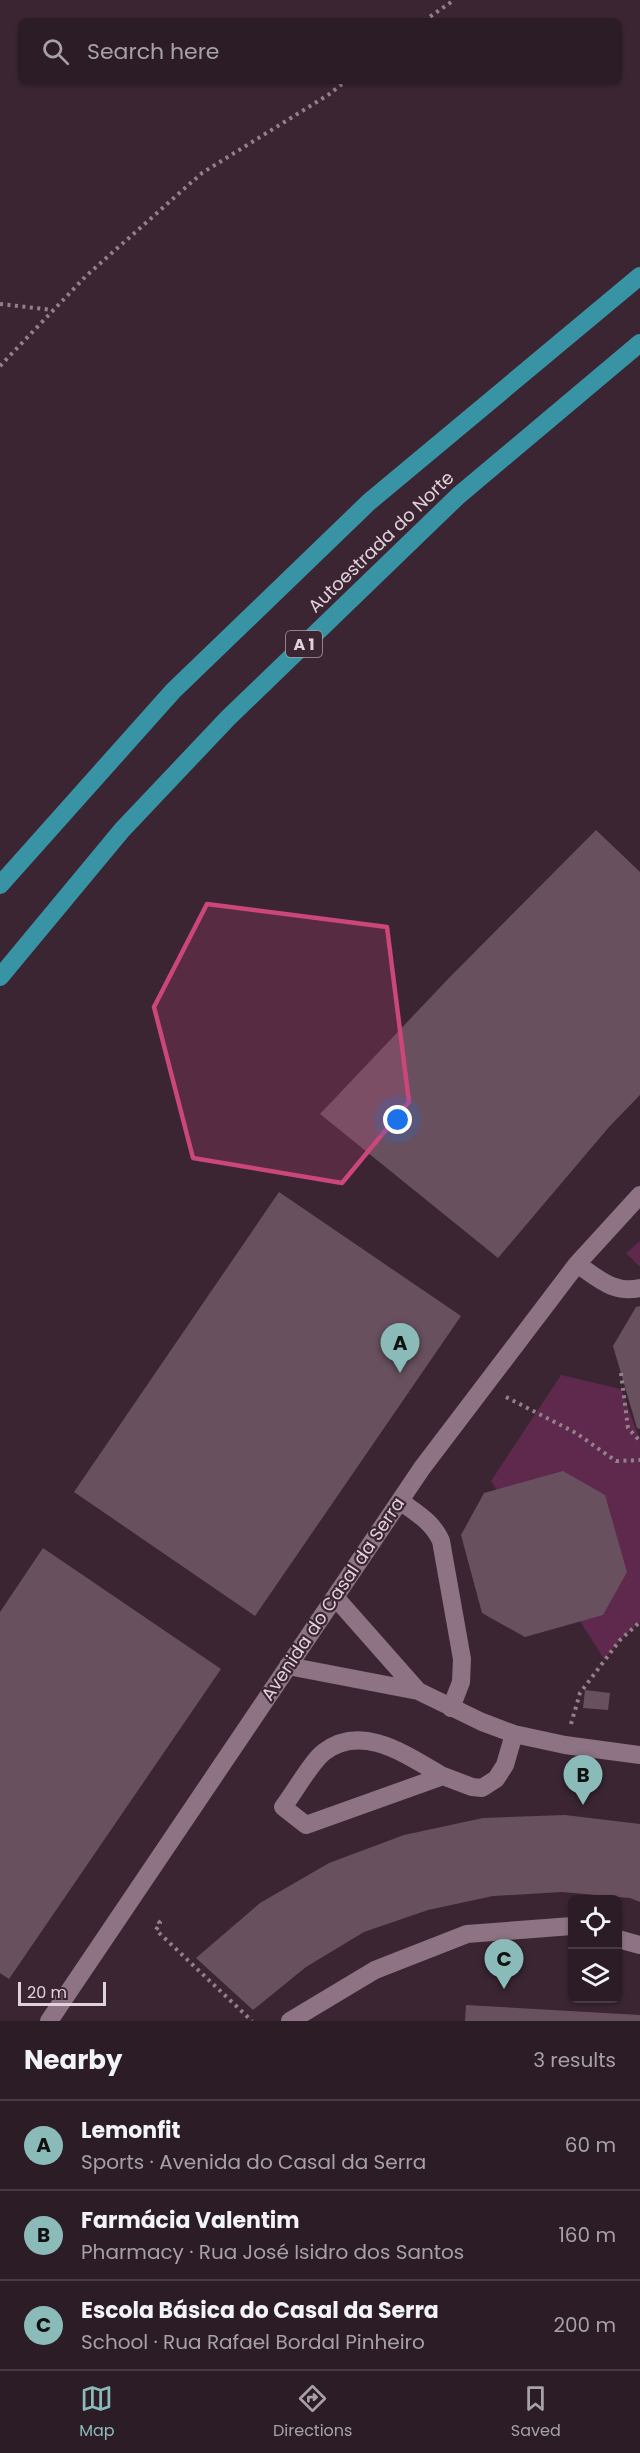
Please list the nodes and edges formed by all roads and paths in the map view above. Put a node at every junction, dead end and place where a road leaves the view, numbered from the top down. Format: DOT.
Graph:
graph roads {
  1 [pos="454,0"];
  2 [pos="428,18"];
  3 [pos="342,84"];
  4 [pos="640,276"];
  5 [pos="0,304"];
  6 [pos="54,310"];
  7 [pos="640,343"];
  8 [pos="0,366"];
  9 [pos="0,885"];
  10 [pos="0,977"];
  11 [pos="640,1195"];
  12 [pos="632,1212"];
  13 [pos="577,1264"];
  14 [pos="640,1288"];
  15 [pos="621,1373"];
  16 [pos="484,1386"];
  17 [pos="640,1441"];
  18 [pos="640,1460"];
  19 [pos="400,1501"];
  20 [pos="335,1597"];
  21 [pos="640,1622"];
  22 [pos="288,1666"];
  23 [pos="418,1691"];
  24 [pos="451,1708"];
  25 [pos="514,1734"];
  26 [pos="565,1745"];
  27 [pos="640,1755"];
  28 [pos="443,1776"];
  29 [pos="158,1921"];
  30 [pos="568,1926"];
  31 [pos="622,1940"];
  32 [pos="640,1945"];
  33 [pos="49,2021"];
  34 [pos="252,2021"];
  35 [pos="290,2021"];
  1 -- 2 [label="path"];
  3 -- 6 [label="path"];
  4 -- 9 [label="highway, Autoestrada do Norte"];
  5 -- 6 [label="path"];
  6 -- 8 [label="path"];
  7 -- 10 [label="highway, Autoestrada do Norte / A 1"];
  11 -- 12 [label="street, Avenida do Casal da Serra"];
  12 -- 13 [label="street, Avenida do Casal da Serra"];
  13 -- 14 [label="street"];
  13 -- 16 [label="street, Avenida do Casal da Serra"];
  15 -- 17 [label="path"];
  16 -- 18 [label="path"];
  16 -- 19 [label="street, Avenida do Casal da Serra"];
  19 -- 20 [label="street, Avenida do Casal da Serra"];
  19 -- 24 [label="street"];
  20 -- 22 [label="street, Avenida do Casal da Serra"];
  20 -- 23 [label="street"];
  21 -- 26 [label="path"];
  22 -- 23 [label="street"];
  22 -- 33 [label="street, Avenida do Casal da Serra"];
  23 -- 24 [label="street"];
  24 -- 25 [label="street"];
  25 -- 26 [label="street"];
  25 -- 28 [label="street"];
  26 -- 27 [label="street"];
  28 -- 28 [label="street"];
  29 -- 34 [label="path"];
  30 -- 35 [label="street"];
  31 -- 32 [label="street"];
}
